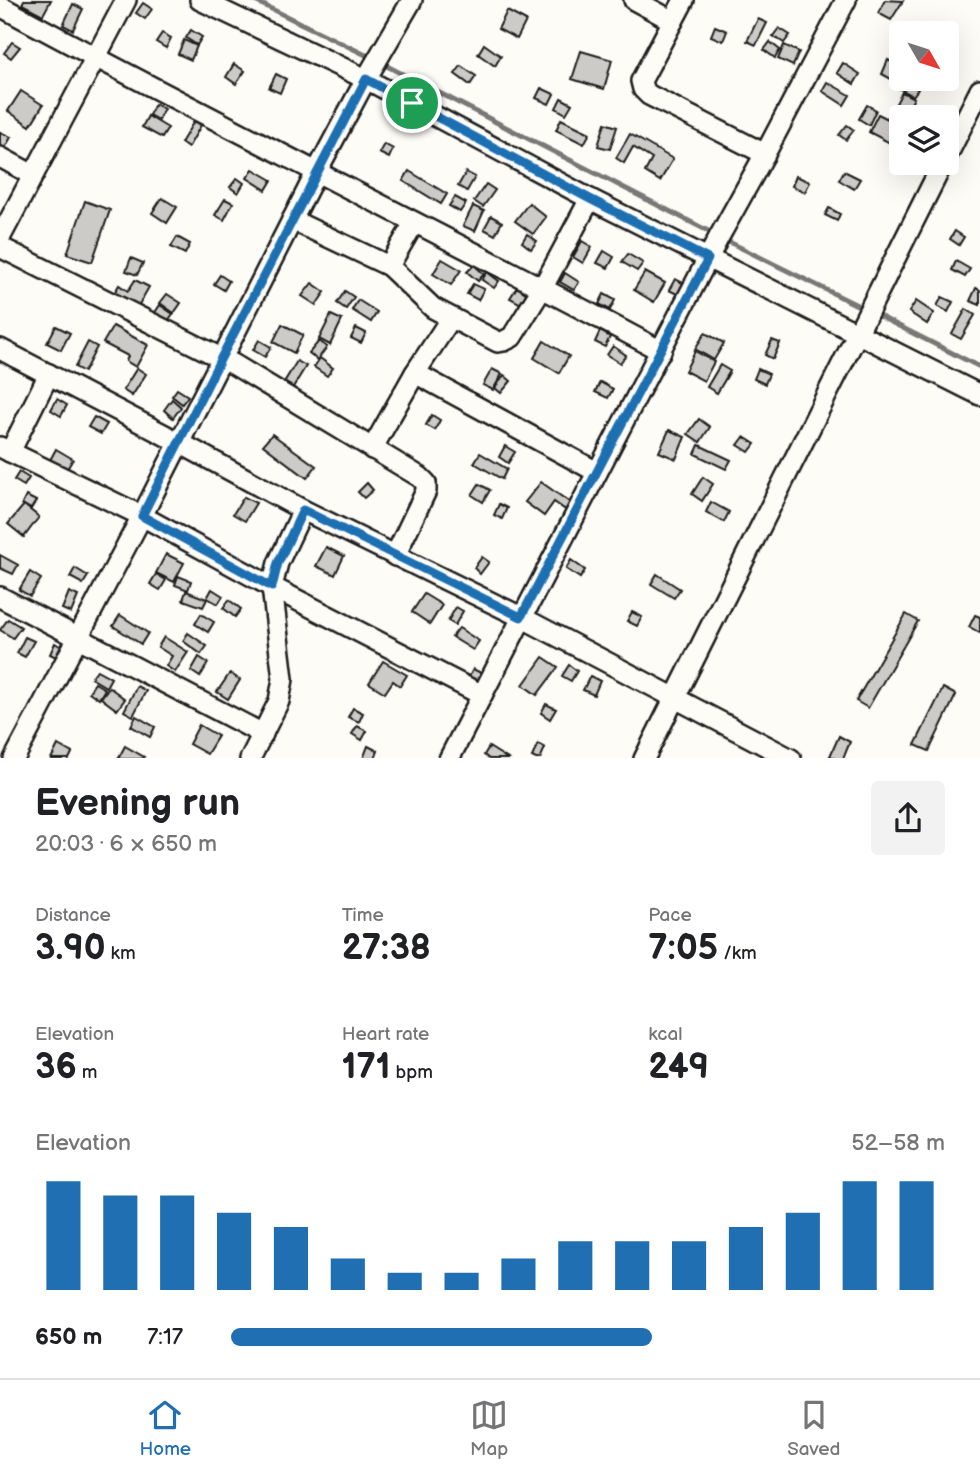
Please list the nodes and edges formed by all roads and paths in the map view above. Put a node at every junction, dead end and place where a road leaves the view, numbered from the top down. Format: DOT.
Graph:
graph roads {
  1 [pos="126,0"];
  2 [pos="200,0"];
  3 [pos="412,0"];
  4 [pos="634,0"];
  5 [pos="684,0"];
  6 [pos="846,0"];
  7 [pos="0,6"];
  8 [pos="673,21"];
  9 [pos="96,58"];
  10 [pos="366,79"];
  11 [pos="980,90"];
  12 [pos="959,132"];
  13 [pos="765,154"];
  14 [pos="0,157"];
  15 [pos="317,171"];
  16 [pos="33,175"];
  17 [pos="937,175"];
  18 [pos="590,199"];
  19 [pos="292,220"];
  20 [pos="414,223"];
  21 [pos="0,238"];
  22 [pos="0,247"];
  23 [pos="708,259"];
  24 [pos="389,266"];
  25 [pos="542,287"];
  26 [pos="450,318"];
  27 [pos="858,333"];
  28 [pos="0,349"];
  29 [pos="661,351"];
  30 [pos="221,358"];
  31 [pos="415,373"];
  32 [pos="50,374"];
  33 [pos="980,395"];
  34 [pos="180,443"];
  35 [pos="5,449"];
  36 [pos="372,449"];
  37 [pos="597,472"];
  38 [pos="303,510"];
  39 [pos="142,516"];
  40 [pos="395,556"];
  41 [pos="272,587"];
  42 [pos="0,597"];
  43 [pos="521,617"];
  44 [pos="78,636"];
  45 [pos="482,695"];
  46 [pos="675,696"];
  47 [pos="263,734"];
  48 [pos="15,758"];
  49 [pos="250,758"];
  50 [pos="449,758"];
  51 [pos="643,758"];
  52 [pos="791,758"];
  1 -- 9 [label="street"];
  2 -- 10 [label="street"];
  3 -- 10 [label="street"];
  4 -- 8 [label="street"];
  5 -- 8 [label="street"];
  6 -- 13 [label="street"];
  7 -- 9 [label="street"];
  8 -- 13 [label="street"];
  9 -- 15 [label="street"];
  9 -- 16 [label="street"];
  10 -- 15 [label="street"];
  10 -- 18 [label="street"];
  11 -- 12 [label="street"];
  13 -- 23 [label="street"];
  14 -- 16 [label="street"];
  15 -- 19 [label="street"];
  15 -- 20 [label="street"];
  16 -- 21 [label="street"];
  17 -- 27 [label="street"];
  18 -- 23 [label="street"];
  18 -- 25 [label="street"];
  19 -- 24 [label="street"];
  19 -- 30 [label="street"];
  20 -- 24 [label="street"];
  20 -- 25 [label="street"];
  22 -- 30 [label="street"];
  23 -- 27 [label="street"];
  23 -- 29 [label="street"];
  24 -- 26 [label="street"];
  25 -- 26 [label="street"];
  25 -- 29 [label="street"];
  26 -- 31 [label="street"];
  27 -- 33 [label="street"];
  27 -- 46 [label="street"];
  28 -- 32 [label="street"];
  29 -- 37 [label="street"];
  30 -- 34 [label="street"];
  30 -- 36 [label="street"];
  31 -- 36 [label="street"];
  31 -- 37 [label="street"];
  32 -- 34 [label="street"];
  32 -- 35 [label="street"];
  34 -- 38 [label="street"];
  34 -- 39 [label="street"];
  35 -- 39 [label="street"];
  36 -- 40 [label="street"];
  37 -- 43 [label="street"];
  38 -- 40 [label="street"];
  38 -- 41 [label="street"];
  39 -- 41 [label="street"];
  39 -- 44 [label="street"];
  40 -- 43 [label="street"];
  41 -- 45 [label="street"];
  41 -- 47 [label="street"];
  42 -- 44 [label="street"];
  43 -- 45 [label="street"];
  43 -- 46 [label="street"];
  44 -- 47 [label="street"];
  44 -- 48 [label="street"];
  45 -- 50 [label="street"];
  46 -- 51 [label="street"];
  46 -- 52 [label="street"];
  47 -- 49 [label="street"];
}
